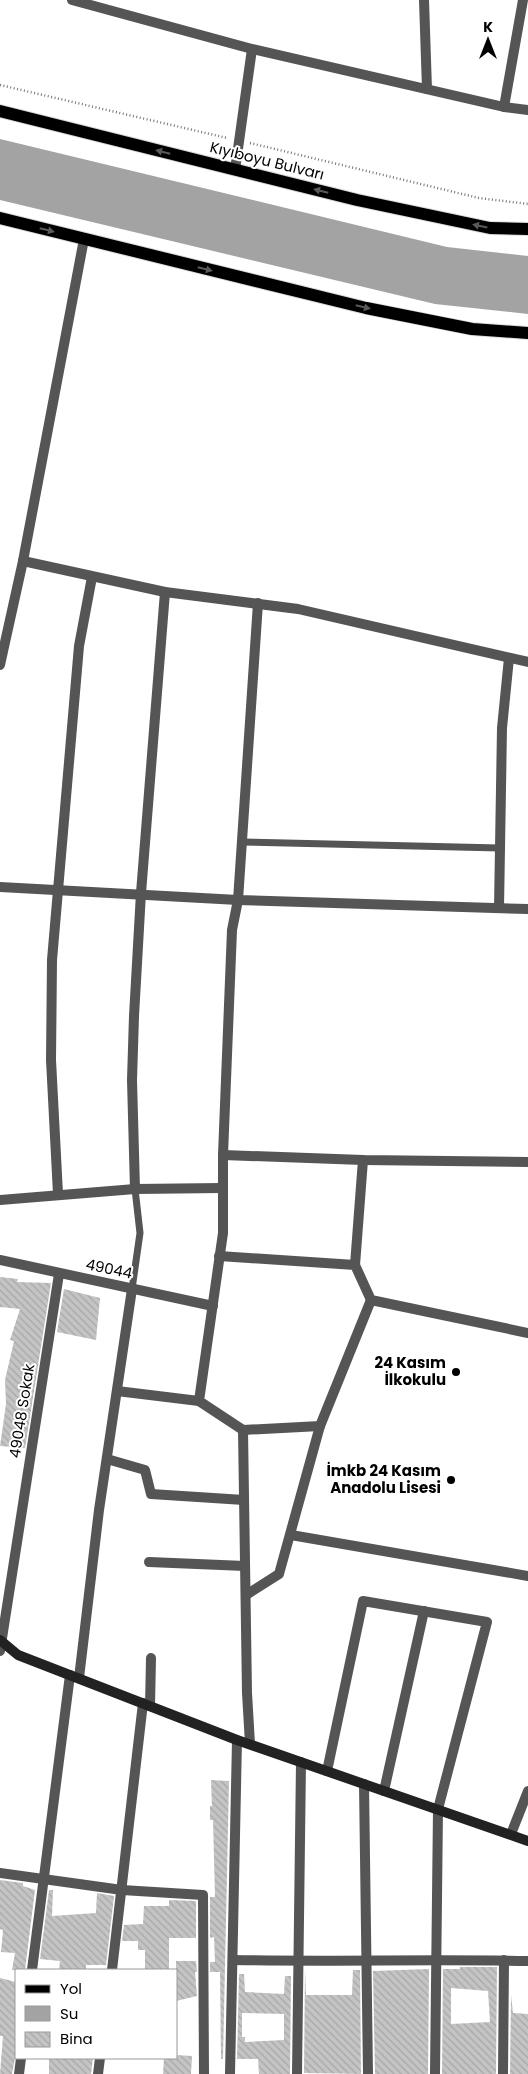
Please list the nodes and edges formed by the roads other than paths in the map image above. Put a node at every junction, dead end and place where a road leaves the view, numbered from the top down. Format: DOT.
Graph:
graph roads {
  1 [pos="75,0"];
  2 [pos="424,0"];
  3 [pos="523,0"];
  4 [pos="252,49"];
  5 [pos="427,89"];
  6 [pos="504,107"];
  7 [pos="528,110"];
  8 [pos="0,111"];
  9 [pos="235,170"];
  10 [pos="0,218"];
  11 [pos="528,229"];
  12 [pos="84,239"];
  13 [pos="528,333"];
  14 [pos="23,561"];
  15 [pos="92,577"];
  16 [pos="165,592"];
  17 [pos="258,603"];
  18 [pos="509,658"];
  19 [pos="528,662"];
  20 [pos="0,665"];
  21 [pos="242,842"];
  22 [pos="500,848"];
  23 [pos="0,887"];
  24 [pos="58,888"];
  25 [pos="141,893"];
  26 [pos="238,900"];
  27 [pos="499,908"];
  28 [pos="528,909"];
  29 [pos="223,1155"];
  30 [pos="363,1160"];
  31 [pos="528,1162"];
  32 [pos="222,1188"];
  33 [pos="135,1189"];
  34 [pos="58,1194"];
  35 [pos="0,1200"];
  36 [pos="219,1256"];
  37 [pos="0,1260"];
  38 [pos="355,1265"];
  39 [pos="59,1274"];
  40 [pos="132,1289"];
  41 [pos="371,1300"];
  42 [pos="213,1306"];
  43 [pos="528,1333"];
  44 [pos="117,1391"];
  45 [pos="199,1401"];
  46 [pos="320,1426"];
  47 [pos="244,1430"];
  48 [pos="107,1459"];
  49 [pos="244,1500"];
  50 [pos="291,1534"];
  51 [pos="149,1562"];
  52 [pos="245,1566"];
  53 [pos="528,1576"];
  54 [pos="246,1595"];
  55 [pos="424,1611"];
  56 [pos="1,1644"];
  57 [pos="151,1658"];
  58 [pos="75,1677"];
  59 [pos="147,1705"];
  60 [pos="237,1740"];
  61 [pos="250,1744"];
  62 [pos="301,1762"];
  63 [pos="327,1771"];
  64 [pos="364,1784"];
  65 [pos="384,1791"];
  66 [pos="528,1791"];
  67 [pos="438,1809"];
  68 [pos="512,1834"];
  69 [pos="528,1841"];
  70 [pos="0,1874"];
  71 [pos="43,1880"];
  72 [pos="122,1890"];
  73 [pos="436,1959"];
  74 [pos="232,1960"];
  75 [pos="504,1960"];
  76 [pos="528,1961"];
  77 [pos="299,1962"];
  78 [pos="366,1962"];
  79 [pos="32,1969"];
  80 [pos="112,1969"];
  81 [pos="21,2059"];
  82 [pos="100,2059"];
  83 [pos="20,2074"];
  84 [pos="98,2074"];
  85 [pos="204,2074"];
  86 [pos="230,2074"];
  87 [pos="297,2074"];
  88 [pos="368,2074"];
  89 [pos="435,2074"];
  90 [pos="503,2074"];
  1 -- 4 [label="street"];
  2 -- 5 [label="street"];
  3 -- 6 [label="street"];
  4 -- 5 [label="street"];
  4 -- 9 [label="street"];
  5 -- 6 [label="street"];
  6 -- 7 [label="street"];
  9 -- 8 [label="main road, Kıyıboyu Bulvarı, one-way"];
  11 -- 9 [label="main road, Kıyıboyu Bulvarı, one-way"];
  10 -- 12 [label="main road, one-way"];
  12 -- 13 [label="main road, one-way"];
  12 -- 14 [label="street"];
  14 -- 15 [label="street"];
  14 -- 20 [label="street"];
  15 -- 16 [label="street"];
  15 -- 24 [label="street"];
  16 -- 17 [label="street"];
  16 -- 25 [label="street"];
  17 -- 18 [label="street"];
  17 -- 21 [label="street"];
  18 -- 19 [label="street"];
  18 -- 22 [label="street"];
  21 -- 22 [label="lane"];
  21 -- 26 [label="street"];
  22 -- 27 [label="street"];
  23 -- 24 [label="street"];
  24 -- 25 [label="street"];
  24 -- 34 [label="street"];
  25 -- 26 [label="street"];
  25 -- 33 [label="street"];
  26 -- 27 [label="street"];
  26 -- 29 [label="street"];
  27 -- 28 [label="street"];
  29 -- 30 [label="street"];
  29 -- 32 [label="street"];
  30 -- 31 [label="street"];
  30 -- 38 [label="street"];
  32 -- 33 [label="street"];
  32 -- 36 [label="street"];
  33 -- 34 [label="street"];
  33 -- 40 [label="lane"];
  34 -- 35 [label="street"];
  36 -- 38 [label="street"];
  36 -- 42 [label="street"];
  37 -- 39 [label="street, 49044"];
  38 -- 41 [label="street"];
  39 -- 40 [label="street, 49044"];
  39 -- 56 [label="street, 49048 Sokak"];
  40 -- 42 [label="street, 49044"];
  40 -- 44 [label="street"];
  41 -- 43 [label="street"];
  41 -- 46 [label="street"];
  42 -- 45 [label="street"];
  44 -- 45 [label="street"];
  44 -- 48 [label="street"];
  45 -- 47 [label="street"];
  46 -- 47 [label="street"];
  46 -- 50 [label="street"];
  47 -- 49 [label="street"];
  48 -- 49 [label="street"];
  48 -- 58 [label="street"];
  49 -- 52 [label="street"];
  50 -- 53 [label="street"];
  50 -- 54 [label="street"];
  51 -- 52 [label="street"];
  52 -- 54 [label="street"];
  54 -- 61 [label="street"];
  55 -- 63 [label="street"];
  55 -- 65 [label="street"];
  55 -- 67 [label="street"];
  56 -- 58 [label="street"];
  57 -- 59 [label="street"];
  58 -- 59 [label="street"];
  58 -- 71 [label="street"];
  59 -- 60 [label="street"];
  59 -- 72 [label="street"];
  60 -- 61 [label="street"];
  60 -- 74 [label="street"];
  61 -- 62 [label="street"];
  62 -- 63 [label="street"];
  62 -- 77 [label="street"];
  63 -- 64 [label="street"];
  64 -- 65 [label="street"];
  64 -- 78 [label="street"];
  65 -- 67 [label="street"];
  66 -- 68 [label="street"];
  67 -- 68 [label="street"];
  67 -- 73 [label="street"];
  68 -- 69 [label="street"];
  70 -- 71 [label="street"];
  71 -- 72 [label="street"];
  71 -- 79 [label="street"];
  72 -- 80 [label="street"];
  72 -- 85 [label="street"];
  73 -- 75 [label="street"];
  73 -- 78 [label="street"];
  73 -- 89 [label="street"];
  74 -- 77 [label="street"];
  74 -- 86 [label="street"];
  75 -- 76 [label="street"];
  75 -- 90 [label="street"];
  77 -- 78 [label="street"];
  77 -- 87 [label="street"];
  78 -- 88 [label="street"];
  81 -- 83 [label="street"];
  82 -- 84 [label="street"];
}
